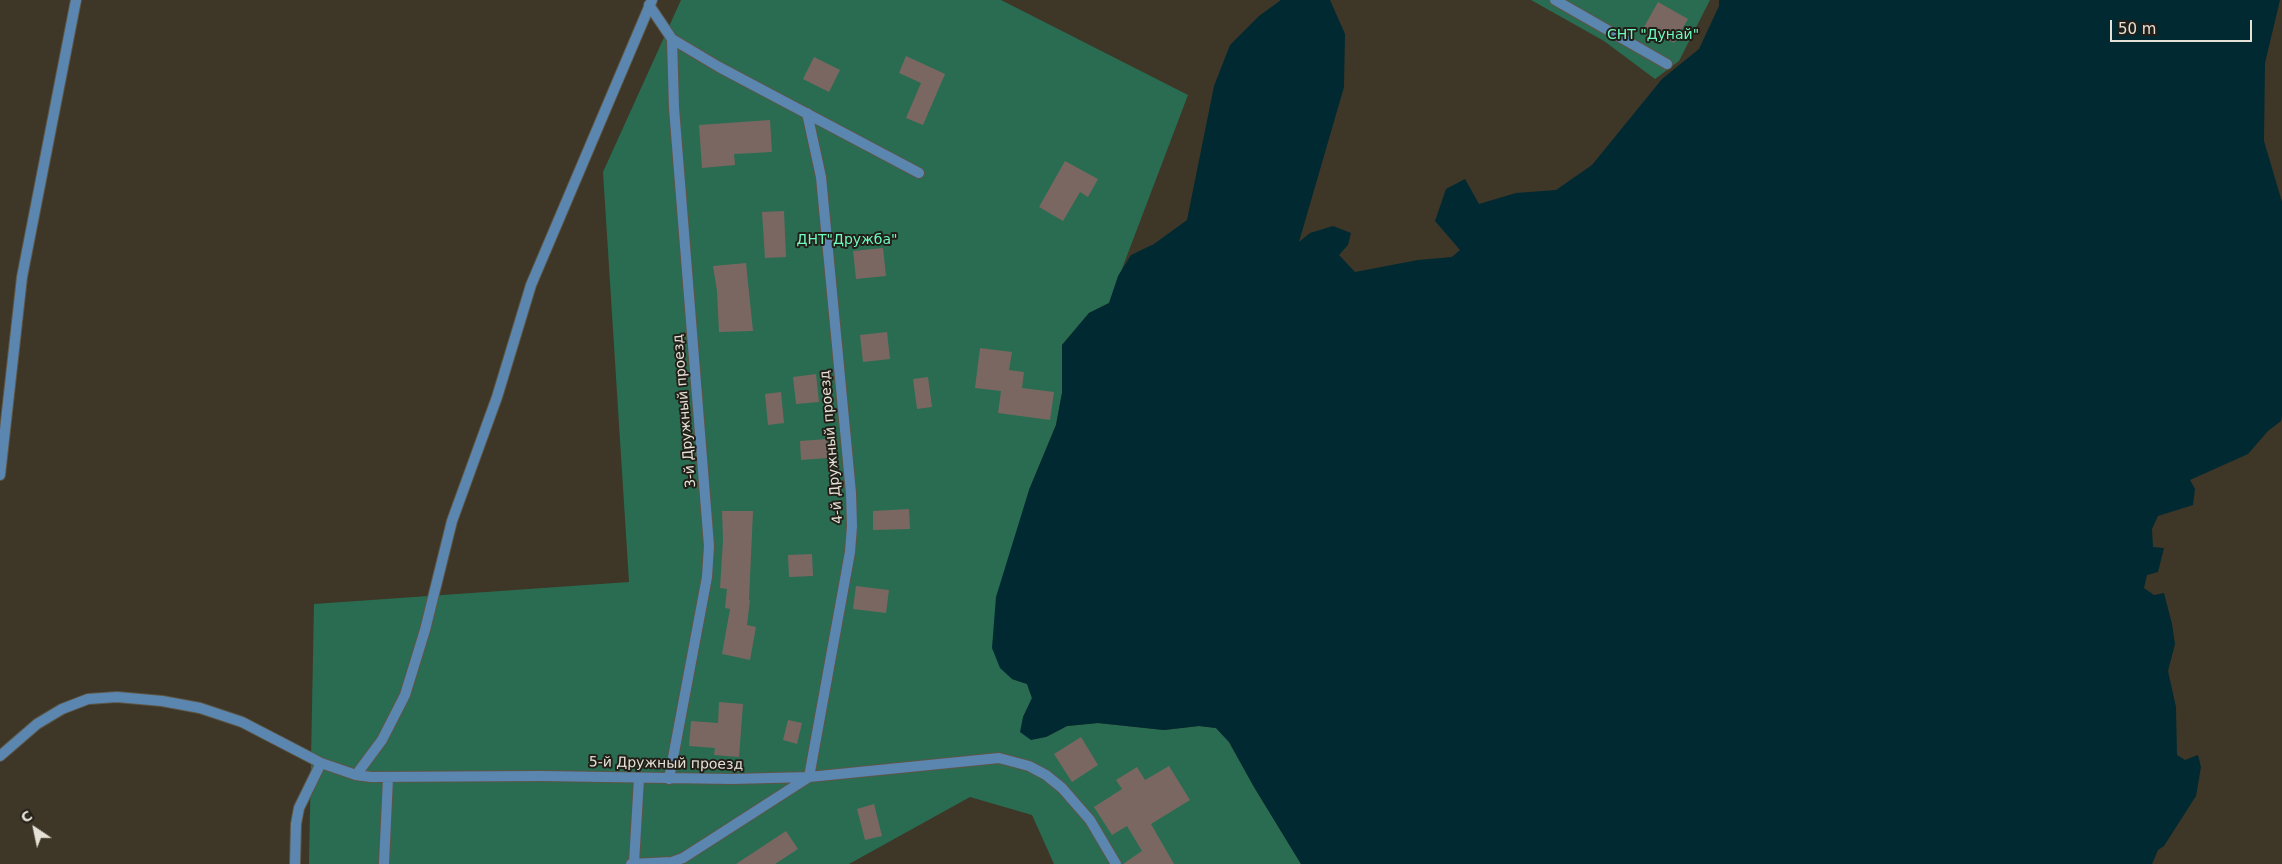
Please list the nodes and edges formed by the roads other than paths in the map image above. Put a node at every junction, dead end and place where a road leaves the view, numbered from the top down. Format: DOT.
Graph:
graph roads {
  1 [pos="76,0"];
  2 [pos="1556,0"];
  3 [pos="651,2"];
  4 [pos="672,39"];
  5 [pos="1667,64"];
  6 [pos="807,113"];
  7 [pos="919,173"];
  8 [pos="0,475"];
  9 [pos="0,756"];
  10 [pos="321,763"];
  11 [pos="356,775"];
  12 [pos="809,777"];
  13 [pos="388,778"];
  14 [pos="639,778"];
  15 [pos="669,779"];
  16 [pos="295,864"];
  17 [pos="384,864"];
  18 [pos="632,864"];
  19 [pos="1116,864"];
  1 -- 8 [label="street"];
  2 -- 5 [label="street"];
  3 -- 4 [label="street"];
  3 -- 11 [label="street"];
  4 -- 6 [label="street"];
  4 -- 15 [label="street, 3-й Дружный проезд"];
  6 -- 7 [label="street"];
  6 -- 12 [label="street, 4-й Дружный проезд"];
  9 -- 10 [label="street, 5-й Дружный проезд"];
  10 -- 11 [label="street, 5-й Дружный проезд"];
  10 -- 16 [label="street"];
  11 -- 13 [label="street, 5-й Дружный проезд"];
  12 -- 15 [label="street, 5-й Дружный проезд"];
  12 -- 18 [label="street"];
  12 -- 19 [label="street, 5-й Дружный проезд"];
  13 -- 14 [label="street, 5-й Дружный проезд"];
  13 -- 17 [label="street"];
  14 -- 15 [label="street, 5-й Дружный проезд"];
  14 -- 18 [label="street"];
}
